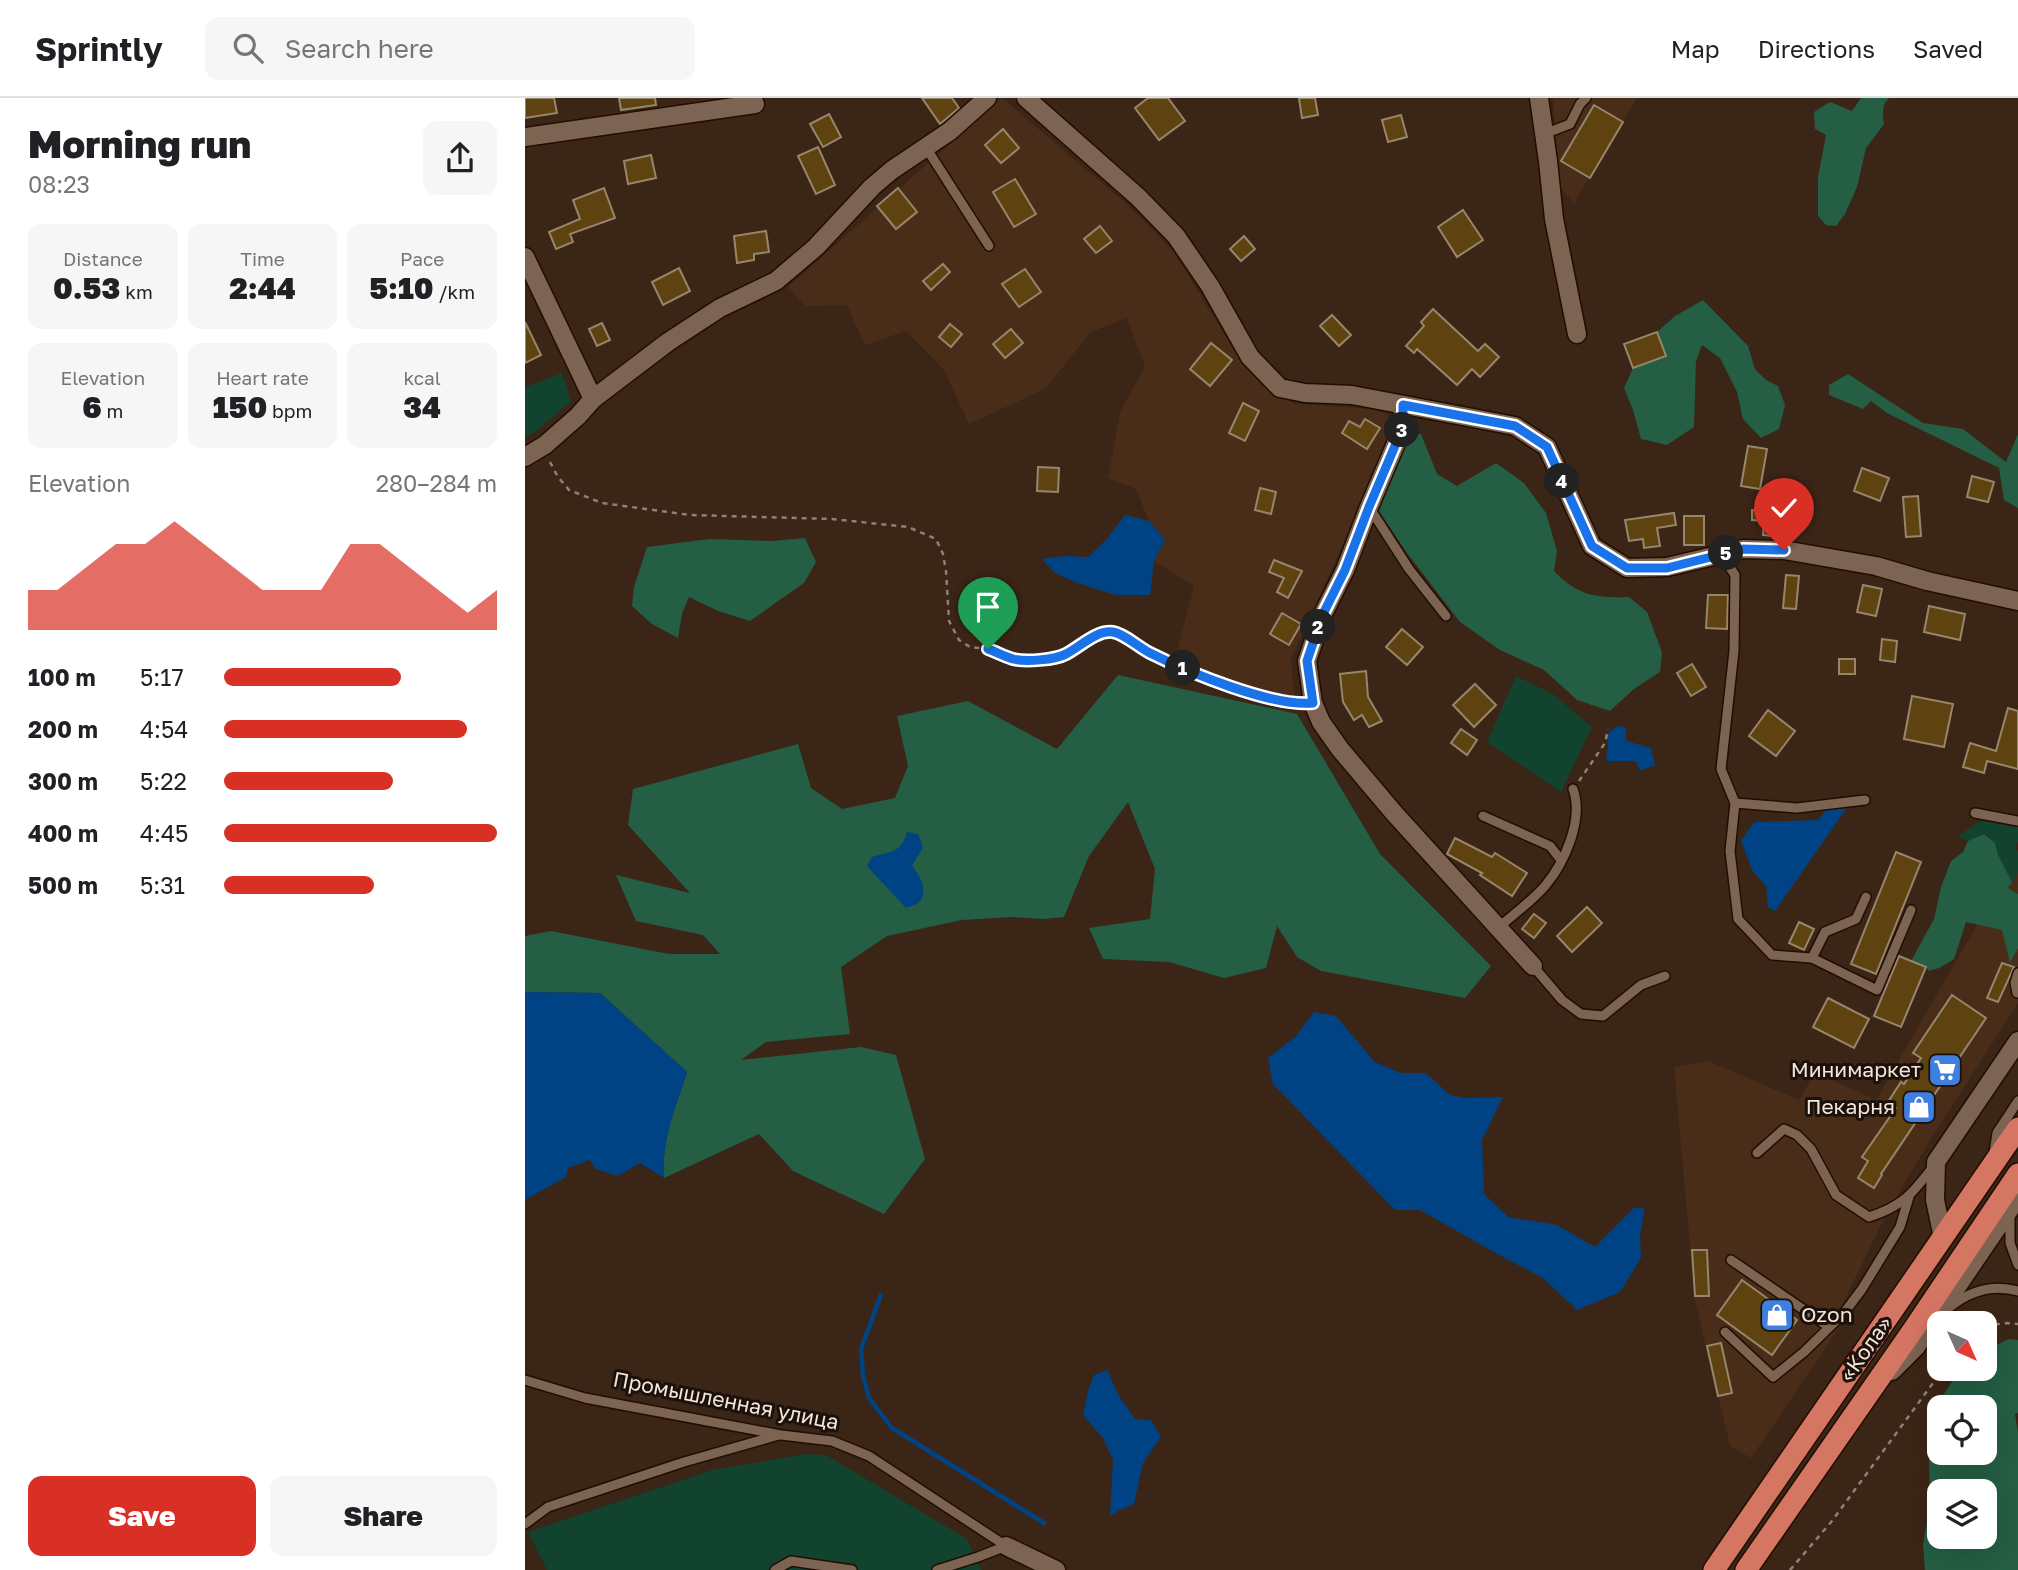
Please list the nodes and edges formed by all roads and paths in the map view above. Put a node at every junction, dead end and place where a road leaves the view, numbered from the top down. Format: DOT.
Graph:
graph roads {
  1 [pos="987,98"];
  2 [pos="1026,98"];
  3 [pos="1539,98"];
  4 [pos="1586,98"];
  5 [pos="755,104"];
  6 [pos="1544,134"];
  7 [pos="525,137"];
  8 [pos="925,146"];
  9 [pos="989,246"];
  10 [pos="525,257"];
  11 [pos="1577,334"];
  12 [pos="593,399"];
  13 [pos="1403,405"];
  14 [pos="545,445"];
  15 [pos="525,457"];
  16 [pos="1369,507"];
  17 [pos="1721,554"];
  18 [pos="2018,601"];
  19 [pos="1446,616"];
  20 [pos="1313,703"];
  21 [pos="1608,729"];
  22 [pos="1573,789"];
  23 [pos="1865,800"];
  24 [pos="1735,803"];
  25 [pos="1976,813"];
  26 [pos="1483,816"];
  27 [pos="2018,821"];
  28 [pos="1561,860"];
  29 [pos="1866,897"];
  30 [pos="1912,910"];
  31 [pos="1499,927"];
  32 [pos="1812,958"];
  33 [pos="1533,966"];
  34 [pos="2018,972"];
  35 [pos="1665,976"];
  36 [pos="2018,993"];
  37 [pos="2018,1041"];
  38 [pos="2018,1101"];
  39 [pos="2018,1128"];
  40 [pos="1758,1153"];
  41 [pos="1936,1163"];
  42 [pos="1992,1167"];
  43 [pos="2018,1174"];
  44 [pos="1909,1197"];
  45 [pos="2014,1203"];
  46 [pos="1943,1238"];
  47 [pos="1731,1259"];
  48 [pos="2018,1265"];
  49 [pos="2018,1291"];
  50 [pos="1941,1311"];
  51 [pos="1944,1311"];
  52 [pos="1997,1324"];
  53 [pos="2018,1324"];
  54 [pos="1829,1327"];
  55 [pos="1927,1331"];
  56 [pos="1725,1332"];
  57 [pos="525,1380"];
  58 [pos="1934,1381"];
  59 [pos="1865,1399"];
  60 [pos="781,1435"];
  61 [pos="525,1524"];
  62 [pos="1006,1546"];
  63 [pos="943,1569"];
  64 [pos="775,1570"];
  65 [pos="852,1570"];
  66 [pos="1056,1570"];
  67 [pos="1714,1570"];
  68 [pos="1746,1570"];
  69 [pos="1790,1570"];
  1 -- 8 [label="street"];
  2 -- 13 [label="street"];
  3 -- 6 [label="street"];
  4 -- 6 [label="lane"];
  5 -- 7 [label="street"];
  6 -- 11 [label="street"];
  8 -- 9 [label="lane"];
  8 -- 12 [label="street"];
  10 -- 12 [label="street"];
  12 -- 14 [label="street"];
  13 -- 16 [label="street"];
  13 -- 17 [label="street"];
  14 -- 15 [label="street"];
  14 -- 20 [label="path"];
  16 -- 19 [label="lane"];
  16 -- 20 [label="street"];
  17 -- 18 [label="street"];
  17 -- 24 [label="lane"];
  20 -- 31 [label="street"];
  21 -- 22 [label="path"];
  22 -- 28 [label="lane"];
  23 -- 24 [label="lane"];
  24 -- 32 [label="lane"];
  25 -- 27 [label="lane"];
  26 -- 28 [label="lane"];
  28 -- 31 [label="lane"];
  29 -- 32 [label="lane"];
  30 -- 32 [label="lane"];
  31 -- 33 [label="street"];
  33 -- 35 [label="lane"];
  34 -- 36 [label="lane"];
  37 -- 41 [label="street"];
  38 -- 42 [label="lane"];
  39 -- 42 [label="highway, «Кола»"];
  40 -- 44 [label="lane"];
  41 -- 44 [label="lane"];
  41 -- 46 [label="street"];
  42 -- 46 [label="highway, «Кола»"];
  43 -- 59 [label="highway, «Кола»"];
  44 -- 54 [label="lane"];
  45 -- 48 [label="lane"];
  45 -- 50 [label="street"];
  46 -- 67 [label="highway, «Кола»"];
  47 -- 54 [label="lane"];
  49 -- 51 [label="lane"];
  52 -- 53 [label="path"];
  54 -- 56 [label="lane"];
  55 -- 59 [label="street"];
  57 -- 60 [label="lane, Промышленная улица"];
  58 -- 69 [label="path"];
  59 -- 68 [label="highway, «Кола»"];
  60 -- 61 [label="lane"];
  60 -- 62 [label="lane, Промышленная улица"];
  62 -- 63 [label="lane"];
  62 -- 66 [label="street, Промышленная улица"];
  64 -- 65 [label="lane"];
}
